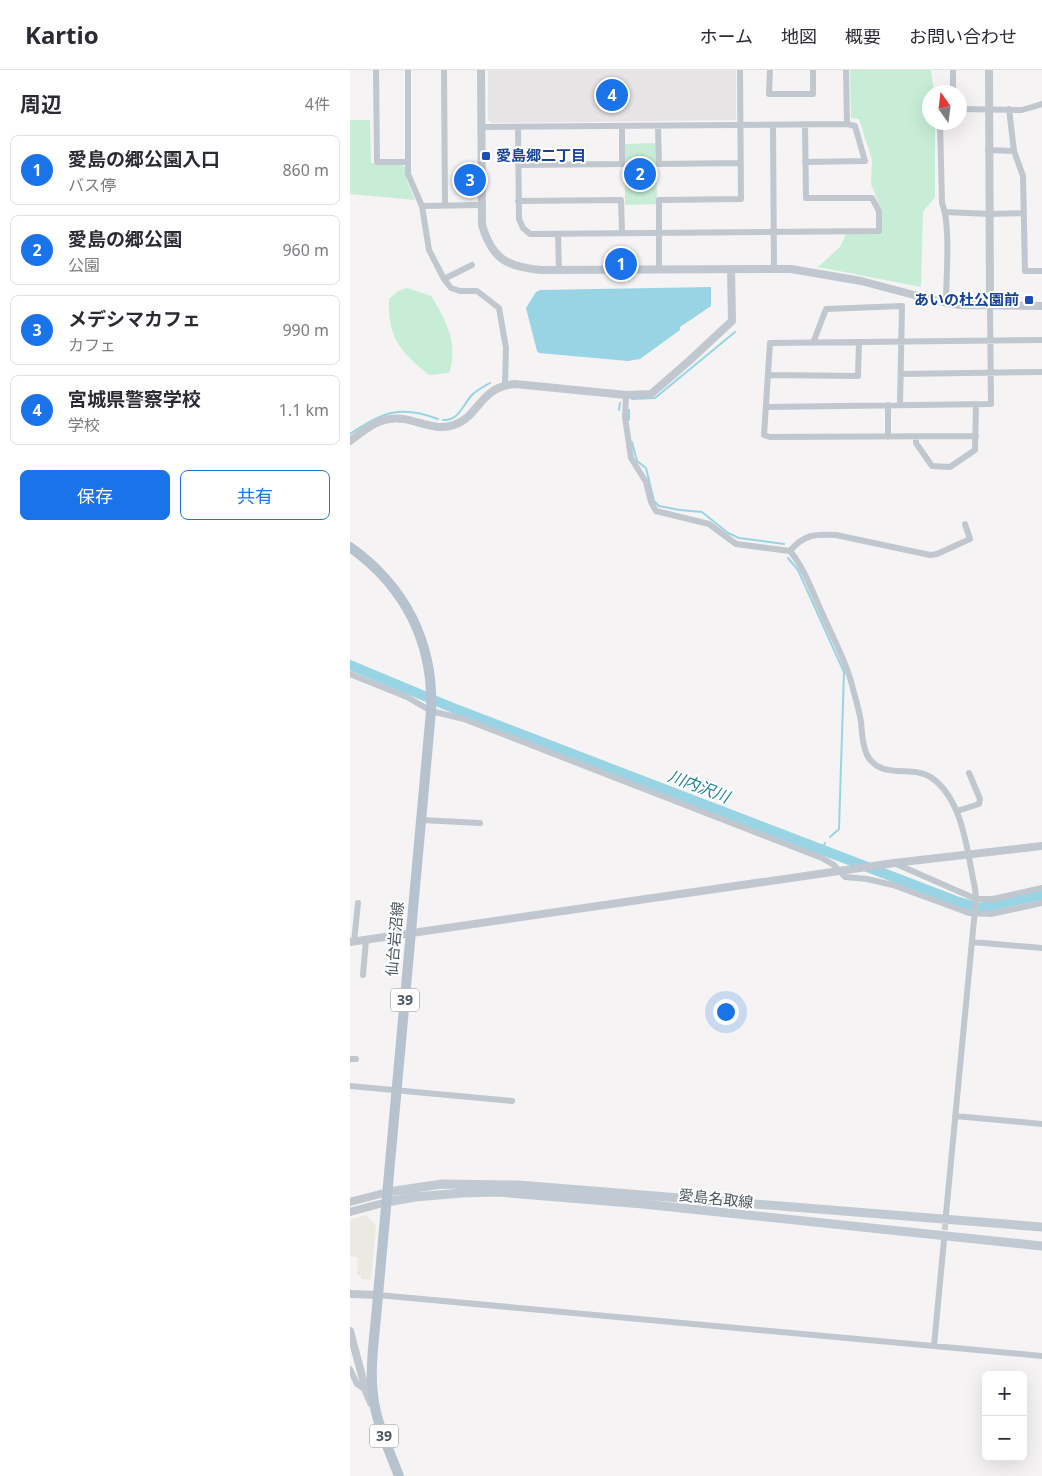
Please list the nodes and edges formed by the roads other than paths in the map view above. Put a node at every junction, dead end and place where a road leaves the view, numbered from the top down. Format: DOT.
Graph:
graph roads {
  1 [pos="376,70"];
  2 [pos="408,70"];
  3 [pos="444,70"];
  4 [pos="481,70"];
  5 [pos="740,70"];
  6 [pos="770,70"];
  7 [pos="813,70"];
  8 [pos="846,70"];
  9 [pos="953,70"];
  10 [pos="989,70"];
  11 [pos="953,85"];
  12 [pos="1042,104"];
  13 [pos="967,109"];
  14 [pos="988,109"];
  15 [pos="1009,110"];
  16 [pos="847,124"];
  17 [pos="740,125"];
  18 [pos="773,125"];
  19 [pos="805,125"];
  20 [pos="518,126"];
  21 [pos="622,126"];
  22 [pos="658,126"];
  23 [pos="481,127"];
  24 [pos="940,130"];
  25 [pos="988,150"];
  26 [pos="1014,151"];
  27 [pos="408,162"];
  28 [pos="805,162"];
  29 [pos="740,163"];
  30 [pos="518,164"];
  31 [pos="518,200"];
  32 [pos="445,204"];
  33 [pos="482,205"];
  34 [pos="422,206"];
  35 [pos="945,212"];
  36 [pos="1024,213"];
  37 [pos="989,214"];
  38 [pos="622,232"];
  39 [pos="774,232"];
  40 [pos="659,233"];
  41 [pos="558,234"];
  42 [pos="472,265"];
  43 [pos="774,268"];
  44 [pos="731,269"];
  45 [pos="559,270"];
  46 [pos="659,270"];
  47 [pos="1042,271"];
  48 [pos="444,279"];
  49 [pos="946,303"];
  50 [pos="990,306"];
  51 [pos="1042,306"];
  52 [pos="990,340"];
  53 [pos="1042,340"];
  54 [pos="901,341"];
  55 [pos="813,342"];
  56 [pos="859,342"];
  57 [pos="1042,372"];
  58 [pos="991,373"];
  59 [pos="901,374"];
  60 [pos="768,375"];
  61 [pos="505,384"];
  62 [pos="626,395"];
  63 [pos="900,404"];
  64 [pos="888,405"];
  65 [pos="976,405"];
  66 [pos="766,407"];
  67 [pos="976,436"];
  68 [pos="888,437"];
  69 [pos="916,437"];
  70 [pos="350,441"];
  71 [pos="965,524"];
  72 [pos="350,548"];
  73 [pos="790,551"];
  74 [pos="350,674"];
  75 [pos="431,708"];
  76 [pos="969,774"];
  77 [pos="957,811"];
  78 [pos="421,820"];
  79 [pos="480,823"];
  80 [pos="1042,846"];
  81 [pos="967,854"];
  82 [pos="894,864"];
  83 [pos="840,871"];
  84 [pos="1042,888"];
  85 [pos="976,901"];
  86 [pos="358,903"];
  87 [pos="1042,903"];
  88 [pos="974,912"];
  89 [pos="411,933"];
  90 [pos="366,940"];
  91 [pos="352,942"];
  92 [pos="972,942"];
  93 [pos="1042,948"];
  94 [pos="363,974"];
  95 [pos="350,1086"];
  96 [pos="397,1090"];
  97 [pos="512,1102"];
  98 [pos="955,1116"];
  99 [pos="1042,1124"];
  100 [pos="387,1197"];
  101 [pos="350,1202"];
  102 [pos="350,1212"];
  103 [pos="946,1214"];
  104 [pos="1042,1227"];
  105 [pos="944,1240"];
  106 [pos="1042,1246"];
  107 [pos="350,1294"];
  108 [pos="378,1295"];
  109 [pos="350,1331"];
  110 [pos="934,1346"];
  111 [pos="1042,1356"];
  112 [pos="350,1369"];
  113 [pos="370,1393"];
  114 [pos="399,1476"];
  1 -- 27 [label="street"];
  2 -- 27 [label="street"];
  3 -- 32 [label="street"];
  4 -- 23 [label="street"];
  5 -- 17 [label="street"];
  6 -- 7 [label="street"];
  8 -- 16 [label="street"];
  9 -- 11 [label="street"];
  10 -- 14 [label="street"];
  12 -- 15 [label="street"];
  13 -- 14 [label="street"];
  14 -- 15 [label="street"];
  14 -- 25 [label="street"];
  15 -- 26 [label="street"];
  16 -- 19 [label="street"];
  16 -- 28 [label="street"];
  17 -- 18 [label="street"];
  17 -- 22 [label="street"];
  17 -- 29 [label="street"];
  18 -- 19 [label="street"];
  18 -- 39 [label="street"];
  19 -- 28 [label="street"];
  20 -- 21 [label="street"];
  20 -- 23 [label="street"];
  20 -- 30 [label="street"];
  21 -- 22 [label="street"];
  21 -- 30 [label="street"];
  22 -- 29 [label="street"];
  23 -- 33 [label="street"];
  24 -- 35 [label="street"];
  25 -- 26 [label="street"];
  25 -- 37 [label="street"];
  26 -- 36 [label="street"];
  27 -- 34 [label="street"];
  28 -- 39 [label="street"];
  29 -- 40 [label="street"];
  30 -- 31 [label="street"];
  31 -- 38 [label="street"];
  31 -- 41 [label="street"];
  32 -- 33 [label="street"];
  32 -- 34 [label="street"];
  33 -- 45 [label="street"];
  34 -- 48 [label="street"];
  35 -- 37 [label="street"];
  35 -- 49 [label="street"];
  36 -- 37 [label="street"];
  36 -- 47 [label="street"];
  37 -- 50 [label="street"];
  38 -- 40 [label="street"];
  38 -- 41 [label="street"];
  39 -- 40 [label="street"];
  39 -- 43 [label="street"];
  40 -- 46 [label="street"];
  41 -- 45 [label="street"];
  42 -- 48 [label="street"];
  43 -- 44 [label="street"];
  43 -- 49 [label="street"];
  44 -- 46 [label="street"];
  44 -- 62 [label="street"];
  45 -- 46 [label="street"];
  48 -- 61 [label="street"];
  49 -- 50 [label="street"];
  50 -- 51 [label="street"];
  50 -- 52 [label="street"];
  52 -- 53 [label="street"];
  52 -- 54 [label="street"];
  52 -- 58 [label="street"];
  54 -- 55 [label="street"];
  54 -- 56 [label="street"];
  54 -- 59 [label="street"];
  55 -- 56 [label="street"];
  55 -- 60 [label="street"];
  56 -- 60 [label="street"];
  57 -- 58 [label="street"];
  58 -- 59 [label="street"];
  58 -- 65 [label="street"];
  59 -- 63 [label="street"];
  60 -- 66 [label="street"];
  61 -- 62 [label="street"];
  61 -- 70 [label="street"];
  62 -- 73 [label="street"];
  63 -- 64 [label="street"];
  63 -- 65 [label="street"];
  64 -- 66 [label="street"];
  64 -- 68 [label="street"];
  65 -- 67 [label="street"];
  66 -- 68 [label="street"];
  67 -- 69 [label="street"];
  67 -- 69 [label="street"];
  68 -- 69 [label="street"];
  71 -- 73 [label="street"];
  72 -- 75 [label="main road, 仙台岩沼線 / 39"];
  73 -- 77 [label="street"];
  74 -- 75 [label="street"];
  75 -- 78 [label="main road, 仙台岩沼線 / 39"];
  75 -- 83 [label="street"];
  76 -- 77 [label="street"];
  77 -- 81 [label="street"];
  78 -- 79 [label="street"];
  78 -- 89 [label="main road, 仙台岩沼線 / 39"];
  80 -- 81 [label="street"];
  81 -- 82 [label="street"];
  81 -- 85 [label="street"];
  82 -- 83 [label="street"];
  82 -- 85 [label="street"];
  83 -- 88 [label="street"];
  83 -- 89 [label="street"];
  84 -- 85 [label="street"];
  85 -- 88 [label="street"];
  86 -- 91 [label="street"];
  87 -- 88 [label="street"];
  88 -- 92 [label="street"];
  89 -- 90 [label="street"];
  89 -- 96 [label="main road, 仙台岩沼線 / 39"];
  90 -- 91 [label="street"];
  90 -- 94 [label="street"];
  92 -- 93 [label="street"];
  92 -- 98 [label="street"];
  95 -- 96 [label="street"];
  96 -- 97 [label="street"];
  96 -- 100 [label="main road, 仙台岩沼線 / 39"];
  98 -- 99 [label="street"];
  98 -- 103 [label="street"];
  100 -- 101 [label="street"];
  100 -- 102 [label="street"];
  100 -- 104 [label="main road, 愛島名取線"];
  100 -- 106 [label="main road, 愛島名取線"];
  100 -- 108 [label="main road, 仙台岩沼線 / 39"];
  105 -- 110 [label="street"];
  107 -- 108 [label="street"];
  108 -- 110 [label="street"];
  108 -- 113 [label="main road, 仙台岩沼線 / 39"];
  109 -- 113 [label="street"];
  110 -- 111 [label="street"];
  112 -- 113 [label="street"];
  113 -- 114 [label="main road, 仙台岩沼線 / 39"];
}
